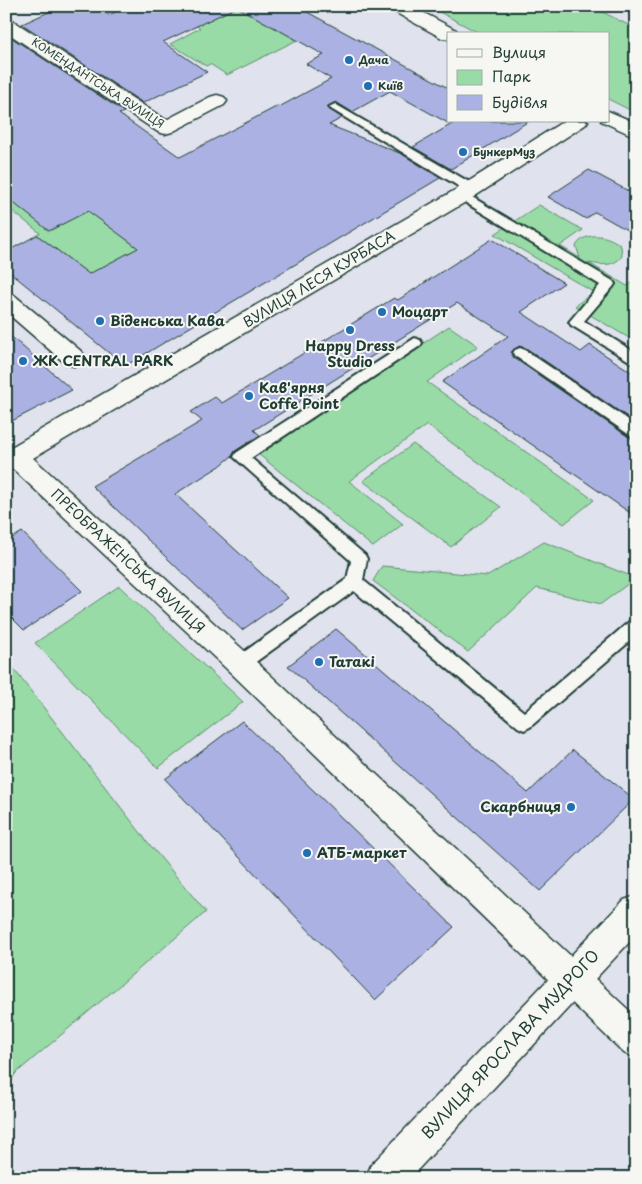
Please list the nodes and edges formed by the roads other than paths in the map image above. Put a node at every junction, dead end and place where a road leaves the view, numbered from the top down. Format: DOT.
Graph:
graph roads {
  1 [pos="397,6"];
  2 [pos="6,24"];
  3 [pos="447,33"];
  4 [pos="217,101"];
  5 [pos="335,107"];
  6 [pos="610,118"];
  7 [pos="576,122"];
  8 [pos="636,132"];
  9 [pos="467,192"];
  10 [pos="6,300"];
  11 [pos="415,343"];
  12 [pos="520,353"];
  13 [pos="74,358"];
  14 [pos="636,360"];
  15 [pos="636,432"];
  16 [pos="11,460"];
  17 [pos="354,582"];
  18 [pos="636,626"];
  19 [pos="240,664"];
  20 [pos="636,911"];
  21 [pos="571,980"];
  22 [pos="636,1041"];
  23 [pos="384,1178"];
  1 -- 3 [label="street"];
  2 -- 4 [label="street, КОМЕНДАНТСЬКА ВУЛИЦЯ"];
  5 -- 9 [label="lane"];
  6 -- 8 [label="street"];
  7 -- 9 [label="street, ВУЛИЦЯ ЛЕСЯ КУРБАСА"];
  9 -- 14 [label="lane"];
  9 -- 16 [label="street, ВУЛИЦЯ ЛЕСЯ КУРБАСА"];
  10 -- 13 [label="street"];
  11 -- 17 [label="lane"];
  12 -- 15 [label="lane"];
  16 -- 19 [label="street, ПРЕОБРАЖЕНСЬКА ВУЛИЦЯ"];
  17 -- 18 [label="lane"];
  17 -- 19 [label="lane"];
  19 -- 21 [label="street, ПРЕОБРАЖЕНСЬКА ВУЛИЦЯ"];
  20 -- 21 [label="street, ВУЛИЦЯ ЯРОСЛАВА МУДРОГО"];
  21 -- 22 [label="street"];
  21 -- 23 [label="street, ВУЛИЦЯ ЯРОСЛАВА МУДРОГО"];
}
